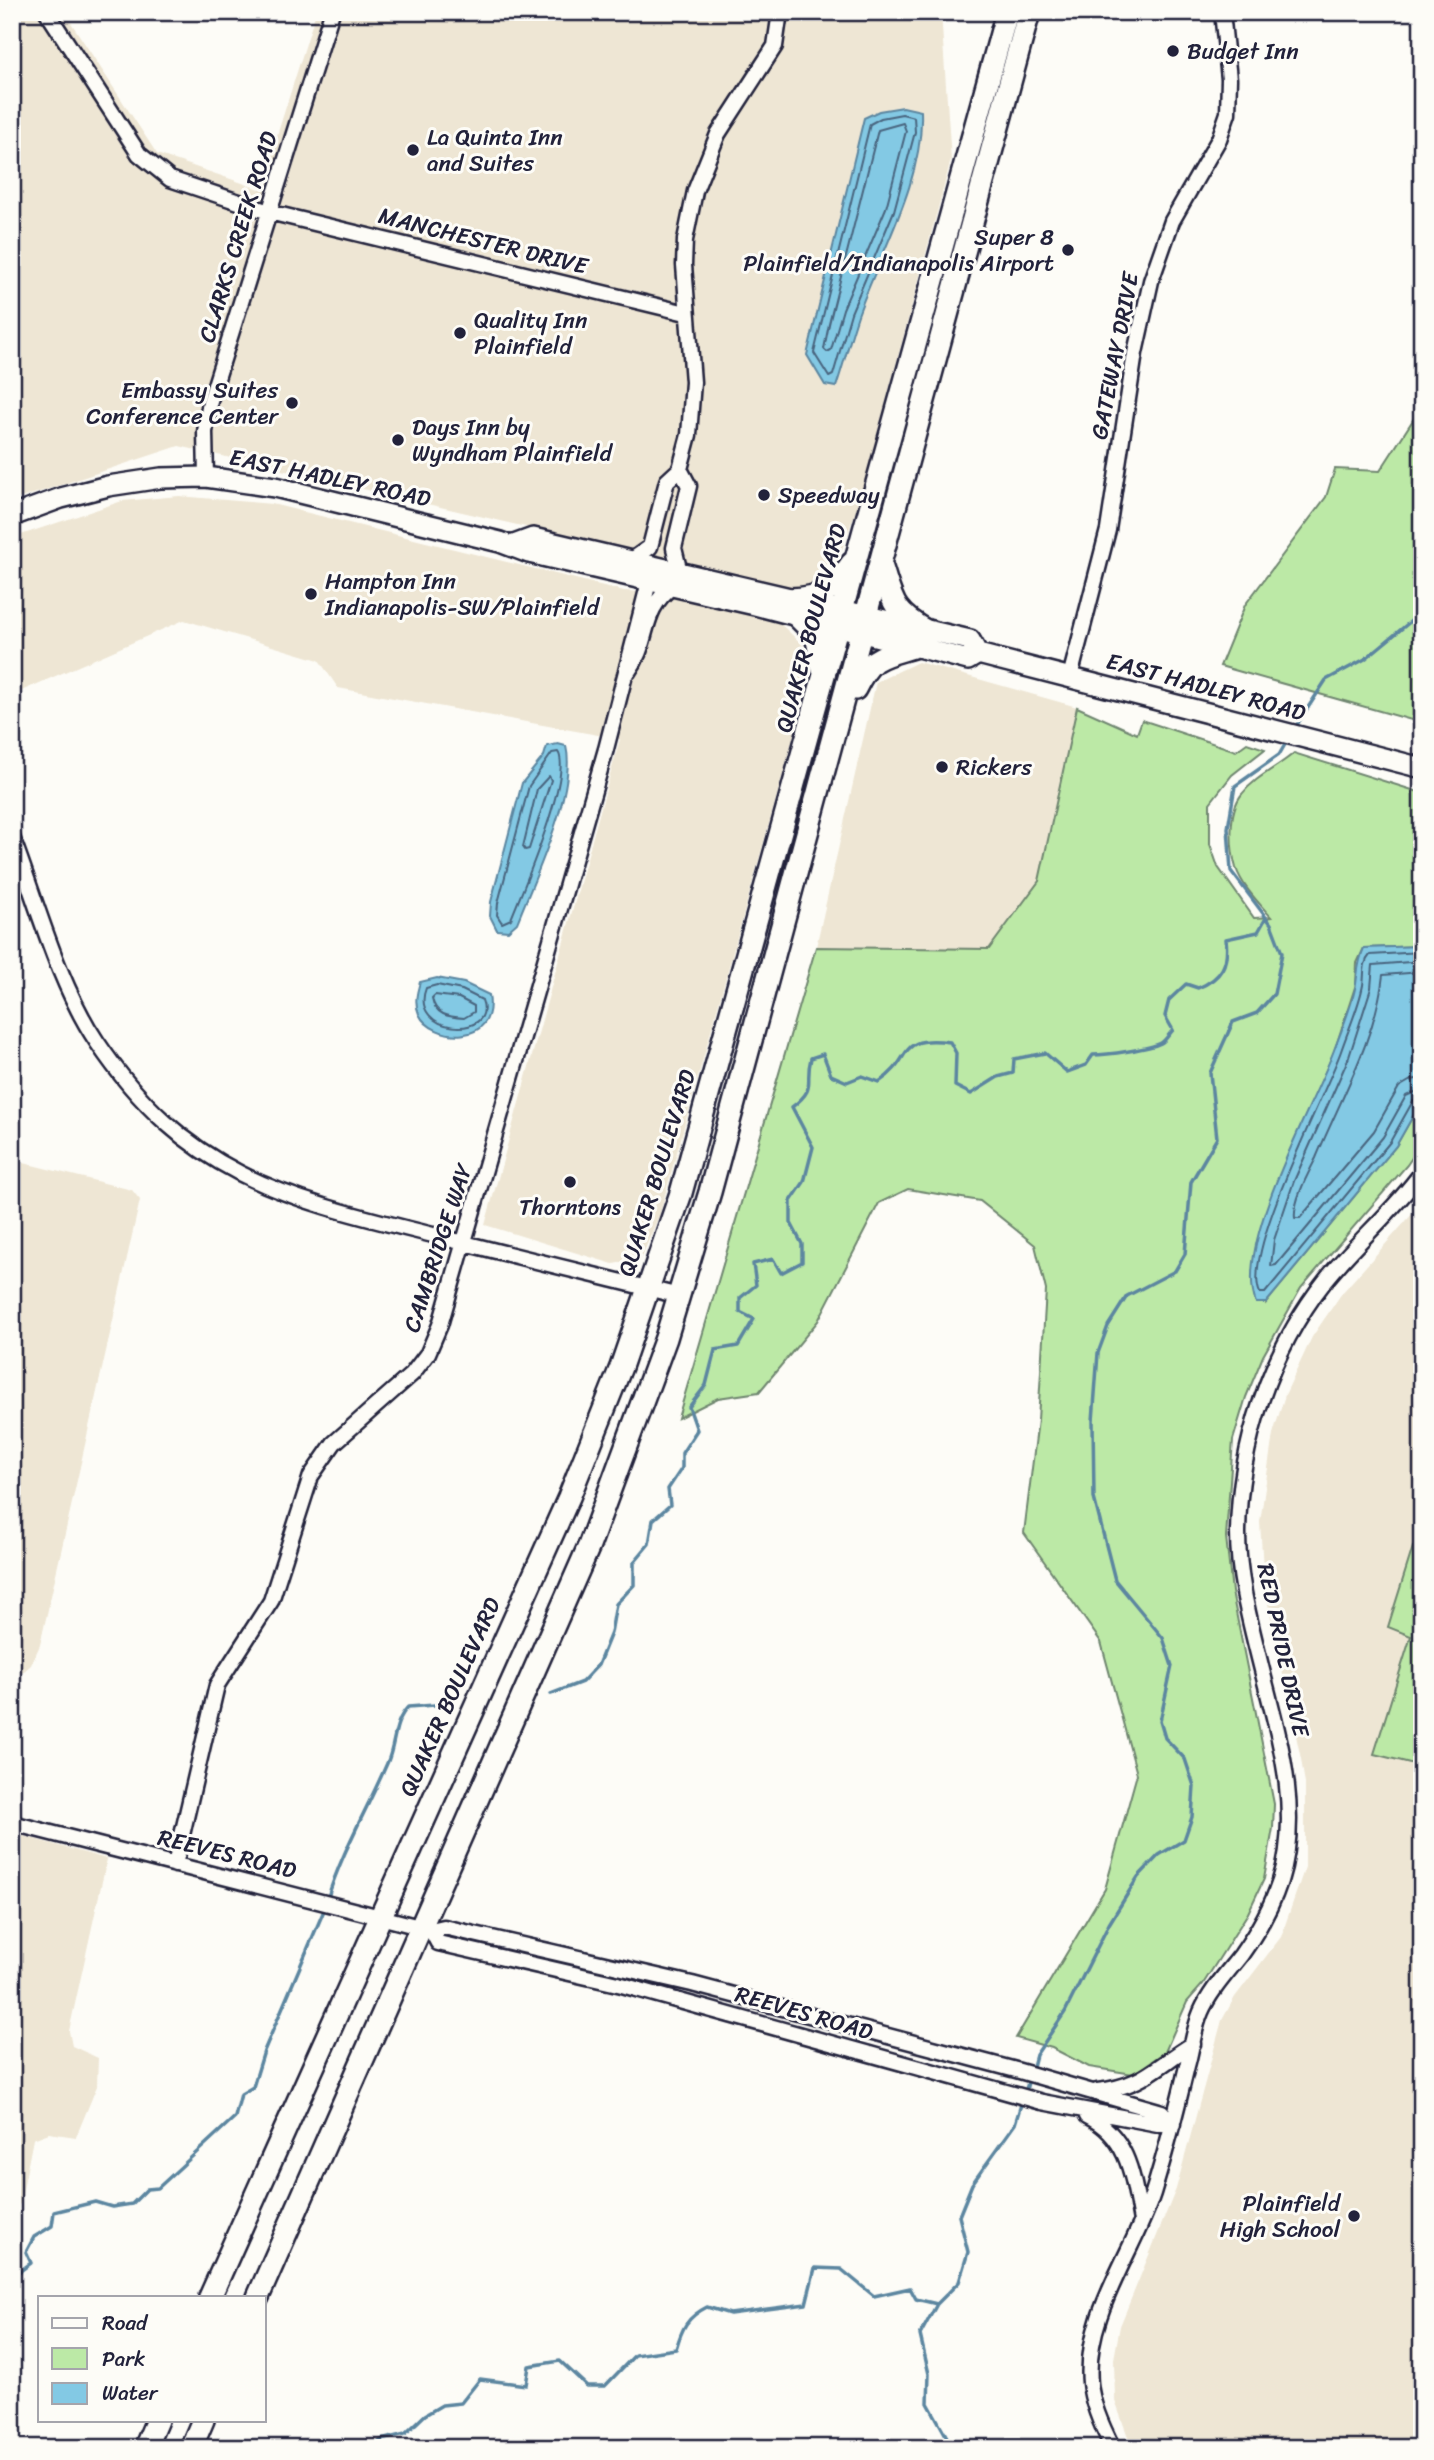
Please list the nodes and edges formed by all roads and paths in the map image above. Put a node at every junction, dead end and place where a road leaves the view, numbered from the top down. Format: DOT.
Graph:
graph roads {
  1 [pos="47,12"];
  2 [pos="331,12"];
  3 [pos="780,12"];
  4 [pos="1007,12"];
  5 [pos="1030,12"];
  6 [pos="1222,12"];
  7 [pos="269,212"];
  8 [pos="687,313"];
  9 [pos="681,469"];
  10 [pos="206,477"];
  11 [pos="12,516"];
  12 [pos="514,545"];
  13 [pos="858,556"];
  14 [pos="629,562"];
  15 [pos="880,562"];
  16 [pos="650,575"];
  17 [pos="676,579"];
  18 [pos="793,607"];
  19 [pos="841,619"];
  20 [pos="863,625"];
  21 [pos="920,639"];
  22 [pos="628,672"];
  23 [pos="1070,677"];
  24 [pos="824,680"];
  25 [pos="834,732"];
  26 [pos="1422,768"];
  27 [pos="12,837"];
  28 [pos="1422,1172"];
  29 [pos="465,1244"];
  30 [pos="649,1289"];
  31 [pos="679,1296"];
  32 [pos="12,1823"];
  33 [pos="175,1865"];
  34 [pos="381,1916"];
  35 [pos="427,1929"];
  36 [pos="1193,2043"];
  37 [pos="1094,2092"];
  38 [pos="1074,2109"];
  39 [pos="1173,2124"];
  40 [pos="1141,2221"];
  41 [pos="210,2296"];
  42 [pos="258,2296"];
  43 [pos="156,2422"];
  44 [pos="202,2422"];
  45 [pos="145,2448"];
  46 [pos="191,2448"];
  47 [pos="1113,2448"];
  1 -- 7 [label="street, MANCHESTER DRIVE"];
  2 -- 7 [label="street, CLARKS CREEK ROAD"];
  3 -- 8 [label="street"];
  4 -- 13 [label="main road, QUAKER BOULEVARD"];
  5 -- 15 [label="main road"];
  6 -- 23 [label="street, GATEWAY DRIVE"];
  7 -- 8 [label="street, MANCHESTER DRIVE"];
  7 -- 10 [label="street, CLARKS CREEK ROAD"];
  8 -- 9 [label="street"];
  9 -- 14 [label="street"];
  9 -- 17 [label="street"];
  10 -- 11 [label="street, EAST HADLEY ROAD"];
  10 -- 12 [label="street, EAST HADLEY ROAD"];
  12 -- 14 [label="street, EAST HADLEY ROAD"];
  12 -- 16 [label="street, EAST HADLEY ROAD"];
  13 -- 18 [label="main road"];
  13 -- 19 [label="main road, QUAKER BOULEVARD"];
  14 -- 16 [label="street, EAST HADLEY ROAD"];
  15 -- 20 [label="main road"];
  15 -- 21 [label="main road"];
  16 -- 17 [label="street, EAST HADLEY ROAD"];
  16 -- 22 [label="street, CAMBRIDGE WAY"];
  17 -- 18 [label="street, EAST HADLEY ROAD"];
  17 -- 22 [label="street, CAMBRIDGE WAY"];
  18 -- 19 [label="street, EAST HADLEY ROAD"];
  18 -- 24 [label="main road"];
  19 -- 20 [label="street, EAST HADLEY ROAD"];
  19 -- 24 [label="main road, QUAKER BOULEVARD"];
  20 -- 21 [label="street, EAST HADLEY ROAD"];
  20 -- 25 [label="main road"];
  21 -- 23 [label="street, EAST HADLEY ROAD"];
  21 -- 25 [label="main road"];
  22 -- 29 [label="street, CAMBRIDGE WAY"];
  23 -- 26 [label="street, EAST HADLEY ROAD"];
  24 -- 30 [label="main road, QUAKER BOULEVARD"];
  25 -- 31 [label="main road"];
  27 -- 29 [label="street"];
  28 -- 36 [label="street, RED PRIDE DRIVE"];
  29 -- 30 [label="street"];
  29 -- 33 [label="street, CAMBRIDGE WAY"];
  30 -- 31 [label="street"];
  30 -- 34 [label="main road, QUAKER BOULEVARD"];
  31 -- 35 [label="main road"];
  32 -- 33 [label="street, REEVES ROAD"];
  33 -- 34 [label="street, REEVES ROAD"];
  34 -- 35 [label="street, REEVES ROAD"];
  34 -- 41 [label="main road, QUAKER BOULEVARD"];
  35 -- 37 [label="street, REEVES ROAD"];
  35 -- 38 [label="street, REEVES ROAD"];
  35 -- 42 [label="main road"];
  36 -- 37 [label="street"];
  36 -- 39 [label="street, RED PRIDE DRIVE"];
  37 -- 39 [label="street, REEVES ROAD"];
  38 -- 39 [label="street, REEVES ROAD"];
  38 -- 40 [label="street"];
  39 -- 40 [label="street"];
  40 -- 47 [label="street"];
  43 -- 45 [label="main road"];
  44 -- 46 [label="main road"];
}
